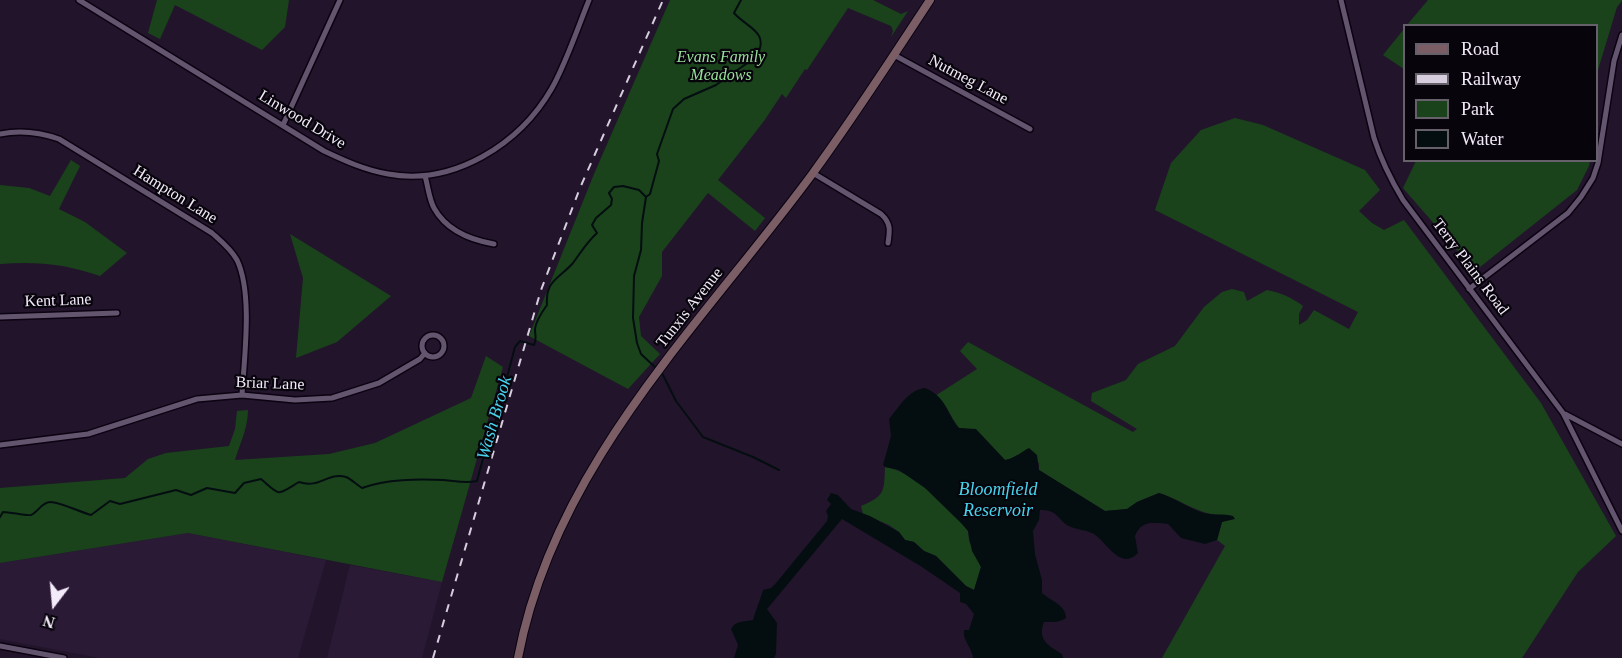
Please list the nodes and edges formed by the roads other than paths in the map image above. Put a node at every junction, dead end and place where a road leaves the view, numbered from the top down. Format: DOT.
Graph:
graph roads {
  1 [pos="79,0"];
  2 [pos="340,0"];
  3 [pos="589,0"];
  4 [pos="930,0"];
  5 [pos="1341,0"];
  6 [pos="1622,36"];
  7 [pos="894,55"];
  8 [pos="283,125"];
  9 [pos="1029,129"];
  10 [pos="0,134"];
  11 [pos="813,173"];
  12 [pos="425,176"];
  13 [pos="888,243"];
  14 [pos="494,244"];
  15 [pos="1468,289"];
  16 [pos="117,313"];
  17 [pos="0,317"];
  18 [pos="425,353"];
  19 [pos="242,395"];
  20 [pos="1563,413"];
  21 [pos="1622,444"];
  22 [pos="0,445"];
  23 [pos="1622,531"];
  24 [pos="0,646"];
  25 [pos="64,658"];
  26 [pos="518,658"];
  1 -- 8 [label="street, Linwood Drive"];
  2 -- 8 [label="street"];
  3 -- 12 [label="street, Linwood Drive"];
  4 -- 7 [label="main road, Tunxis Avenue"];
  5 -- 15 [label="street, Terry Plains Road"];
  6 -- 15 [label="street"];
  7 -- 9 [label="street, Nutmeg Lane"];
  7 -- 11 [label="main road, Tunxis Avenue"];
  8 -- 12 [label="street, Linwood Drive"];
  10 -- 19 [label="street, Hampton Lane"];
  11 -- 13 [label="street"];
  11 -- 26 [label="main road, Tunxis Avenue"];
  12 -- 14 [label="street"];
  15 -- 20 [label="street, Terry Plains Road"];
  16 -- 17 [label="street, Kent Lane"];
  18 -- 18 [label="street, Briar Lane"];
  18 -- 19 [label="street, Briar Lane"];
  19 -- 22 [label="street, Briar Lane"];
  20 -- 21 [label="street"];
  20 -- 23 [label="street, Terry Plains Road"];
  24 -- 25 [label="street"];
}
